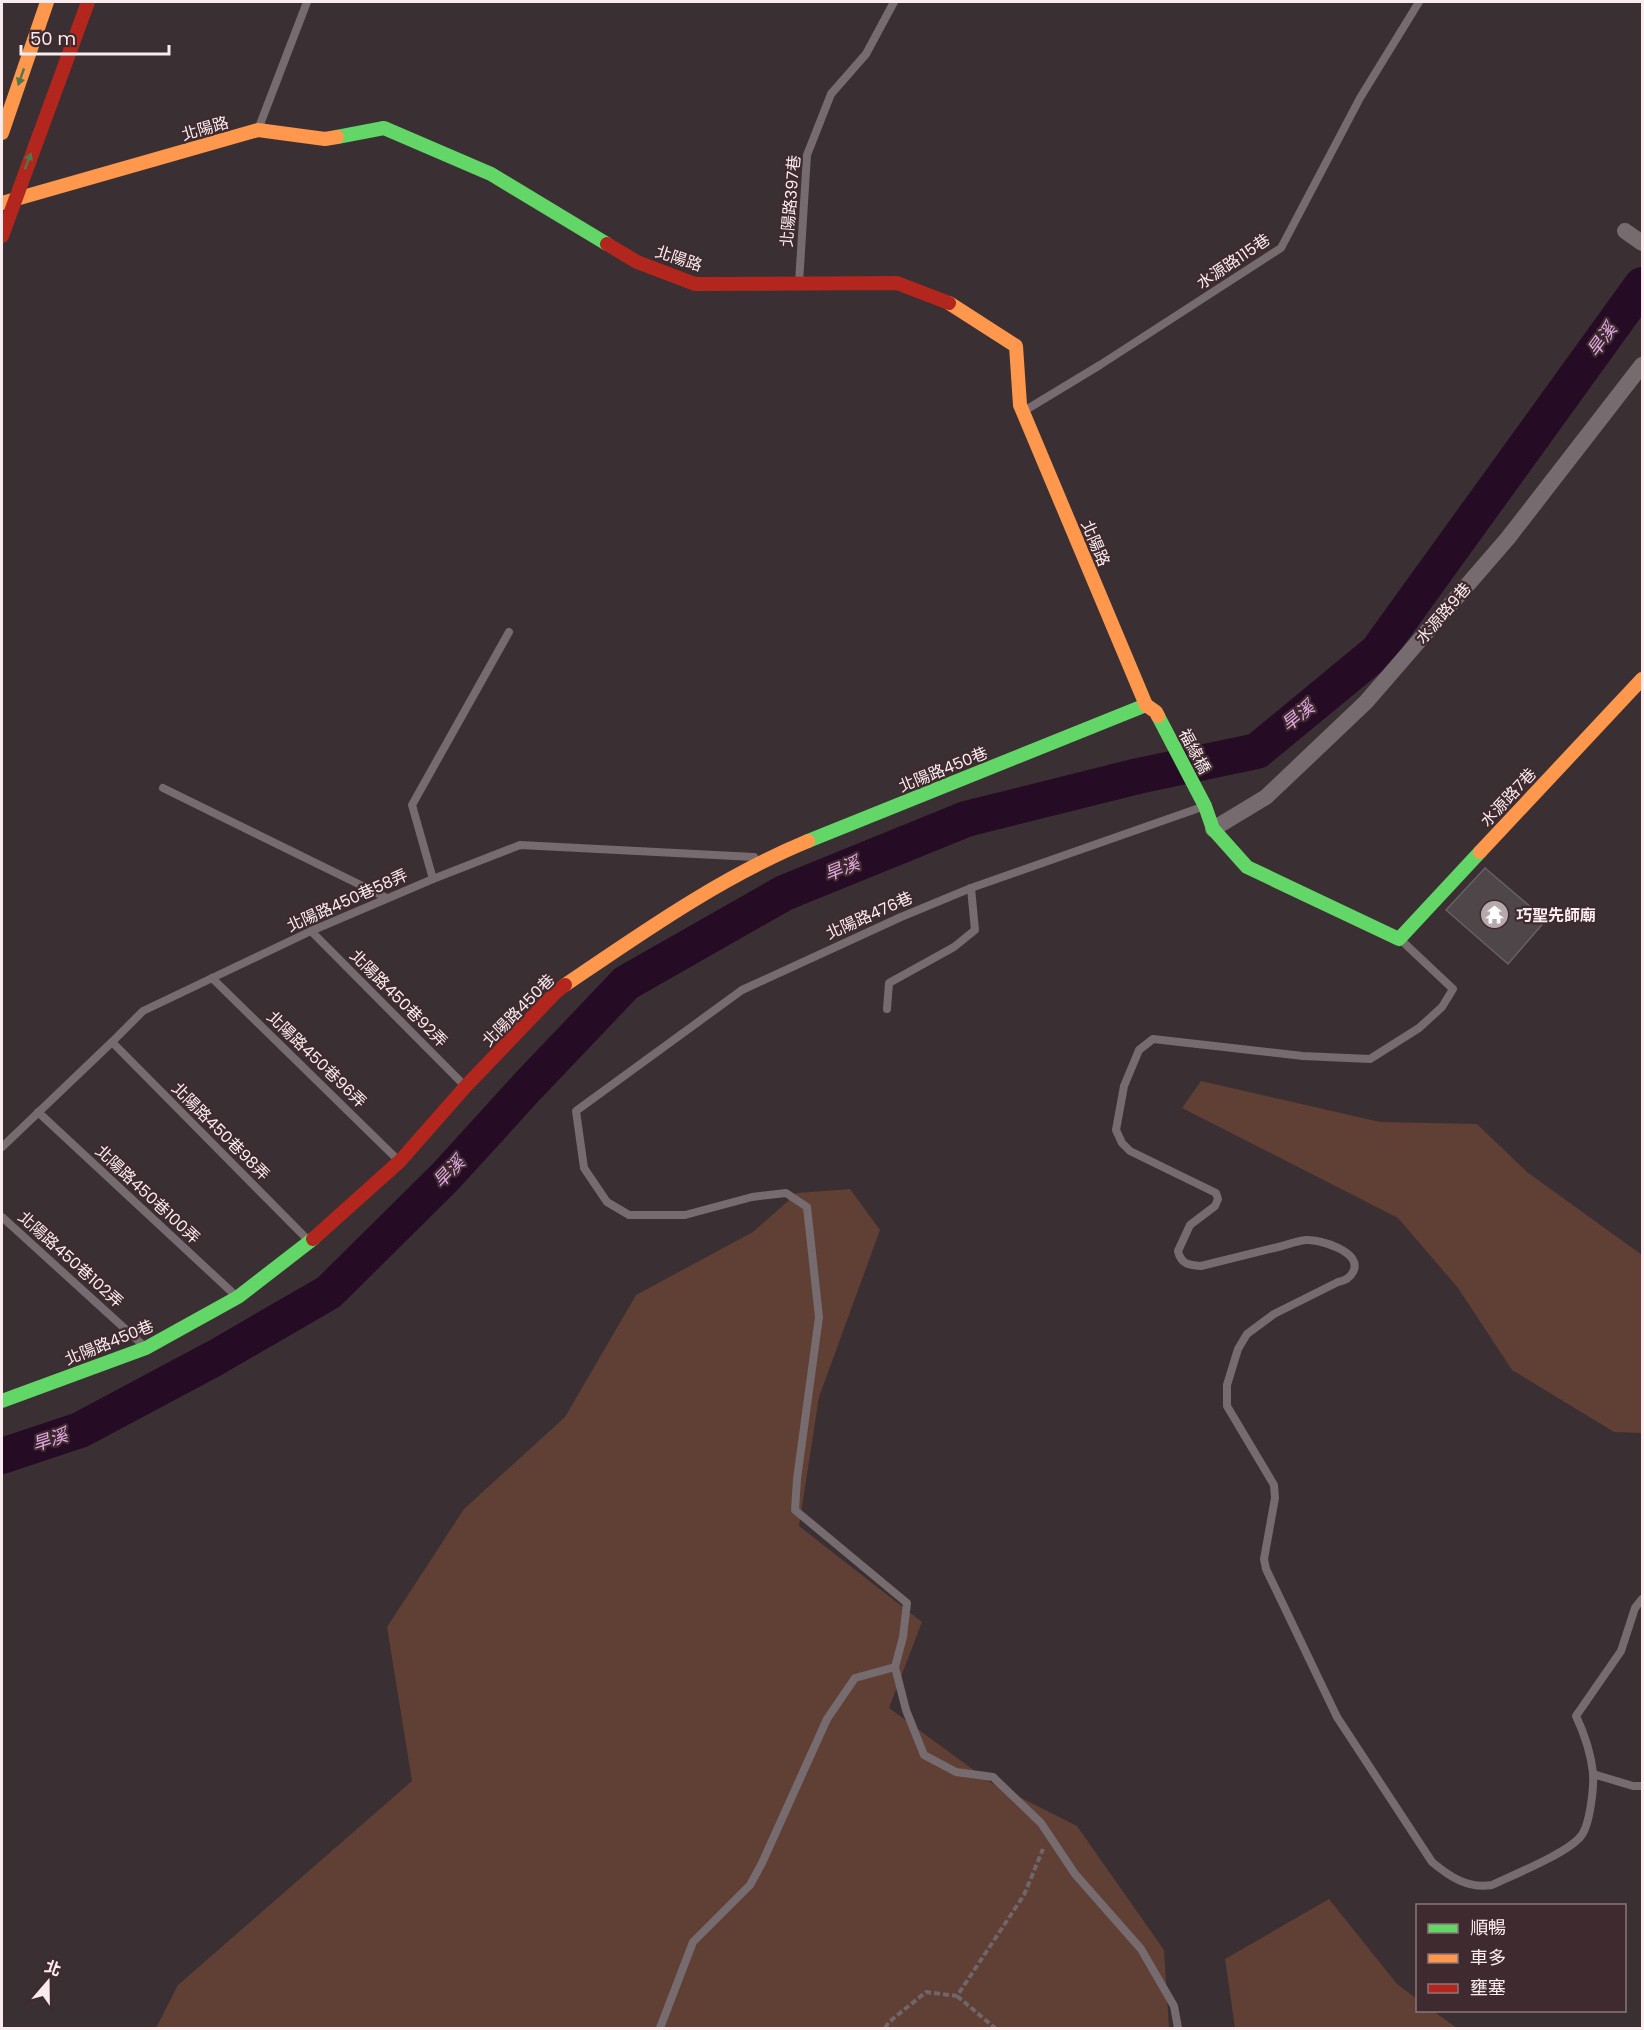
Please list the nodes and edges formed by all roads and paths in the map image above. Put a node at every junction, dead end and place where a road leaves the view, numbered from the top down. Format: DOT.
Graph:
graph roads {
  1 [pos="47,2"];
  2 [pos="88,2"];
  3 [pos="307,2"];
  4 [pos="894,2"];
  5 [pos="1419,2"];
  6 [pos="258,130"];
  7 [pos="2,133"];
  8 [pos="8,201"];
  9 [pos="1625,231"];
  10 [pos="2,236"];
  11 [pos="1642,243"];
  12 [pos="800,283"];
  13 [pos="1642,365"];
  14 [pos="1024,411"];
  15 [pos="509,632"];
  16 [pos="1642,679"];
  17 [pos="1151,708"];
  18 [pos="162,788"];
  19 [pos="1205,806"];
  20 [pos="1213,828"];
  21 [pos="767,858"];
  22 [pos="433,879"];
  23 [pos="971,888"];
  24 [pos="387,898"];
  25 [pos="311,931"];
  26 [pos="1399,939"];
  27 [pos="212,978"];
  28 [pos="887,1009"];
  29 [pos="112,1042"];
  30 [pos="466,1086"];
  31 [pos="38,1112"];
  32 [pos="2,1147"];
  33 [pos="400,1161"];
  34 [pos="2,1217"];
  35 [pos="309,1242"];
  36 [pos="238,1297"];
  37 [pos="146,1348"];
  38 [pos="2,1401"];
  39 [pos="1642,1599"];
  40 [pos="896,1667"];
  41 [pos="1593,1774"];
  42 [pos="1642,1786"];
  43 [pos="1049,1835"];
  44 [pos="957,1996"];
  45 [pos="660,2028"];
  46 [pos="885,2028"];
  47 [pos="995,2028"];
  48 [pos="1178,2028"];
  1 -- 7 [label="street, one-way"];
  8 -- 2 [label="street, one-way"];
  3 -- 6 [label="lane"];
  4 -- 12 [label="lane, 北陽路397巷"];
  5 -- 14 [label="lane, 水源路115巷"];
  6 -- 8 [label="street, 北陽路"];
  6 -- 12 [label="street, 北陽路"];
  8 -- 10 [label="street"];
  9 -- 11 [label="street"];
  12 -- 14 [label="street, 北陽路"];
  13 -- 20 [label="street, 水源路9巷"];
  14 -- 17 [label="street, 北陽路"];
  15 -- 22 [label="lane"];
  16 -- 26 [label="street, 水源路7巷"];
  17 -- 19 [label="street, 福緣橋"];
  17 -- 21 [label="street, 北陽路450巷"];
  18 -- 24 [label="lane"];
  19 -- 20 [label="street"];
  19 -- 23 [label="lane, 北陽路476巷"];
  20 -- 26 [label="street"];
  21 -- 22 [label="lane, 北陽路450巷58弄"];
  21 -- 30 [label="street, 北陽路450巷"];
  22 -- 24 [label="lane, 北陽路450巷58弄"];
  23 -- 28 [label="lane"];
  23 -- 40 [label="lane, 北陽路476巷"];
  24 -- 25 [label="lane, 北陽路450巷58弄"];
  25 -- 27 [label="lane, 北陽路450巷58弄"];
  25 -- 30 [label="lane, 北陽路450巷92弄"];
  26 -- 41 [label="lane"];
  27 -- 29 [label="lane, 北陽路450巷58弄"];
  27 -- 33 [label="lane, 北陽路450巷96弄"];
  29 -- 31 [label="lane, 北陽路450巷58弄"];
  29 -- 35 [label="lane, 北陽路450巷98弄"];
  30 -- 33 [label="street, 北陽路450巷"];
  31 -- 32 [label="lane, 北陽路450巷58弄"];
  31 -- 36 [label="lane, 北陽路450巷100弄"];
  33 -- 35 [label="street, 北陽路450巷"];
  34 -- 37 [label="lane, 北陽路450巷102弄"];
  35 -- 36 [label="street, 北陽路450巷"];
  36 -- 37 [label="street, 北陽路450巷"];
  37 -- 38 [label="street, 北陽路450巷"];
  39 -- 41 [label="lane"];
  40 -- 43 [label="lane"];
  40 -- 45 [label="lane"];
  41 -- 42 [label="lane"];
  43 -- 44 [label="path"];
  43 -- 48 [label="lane"];
  44 -- 46 [label="path"];
  44 -- 47 [label="path"];
}
